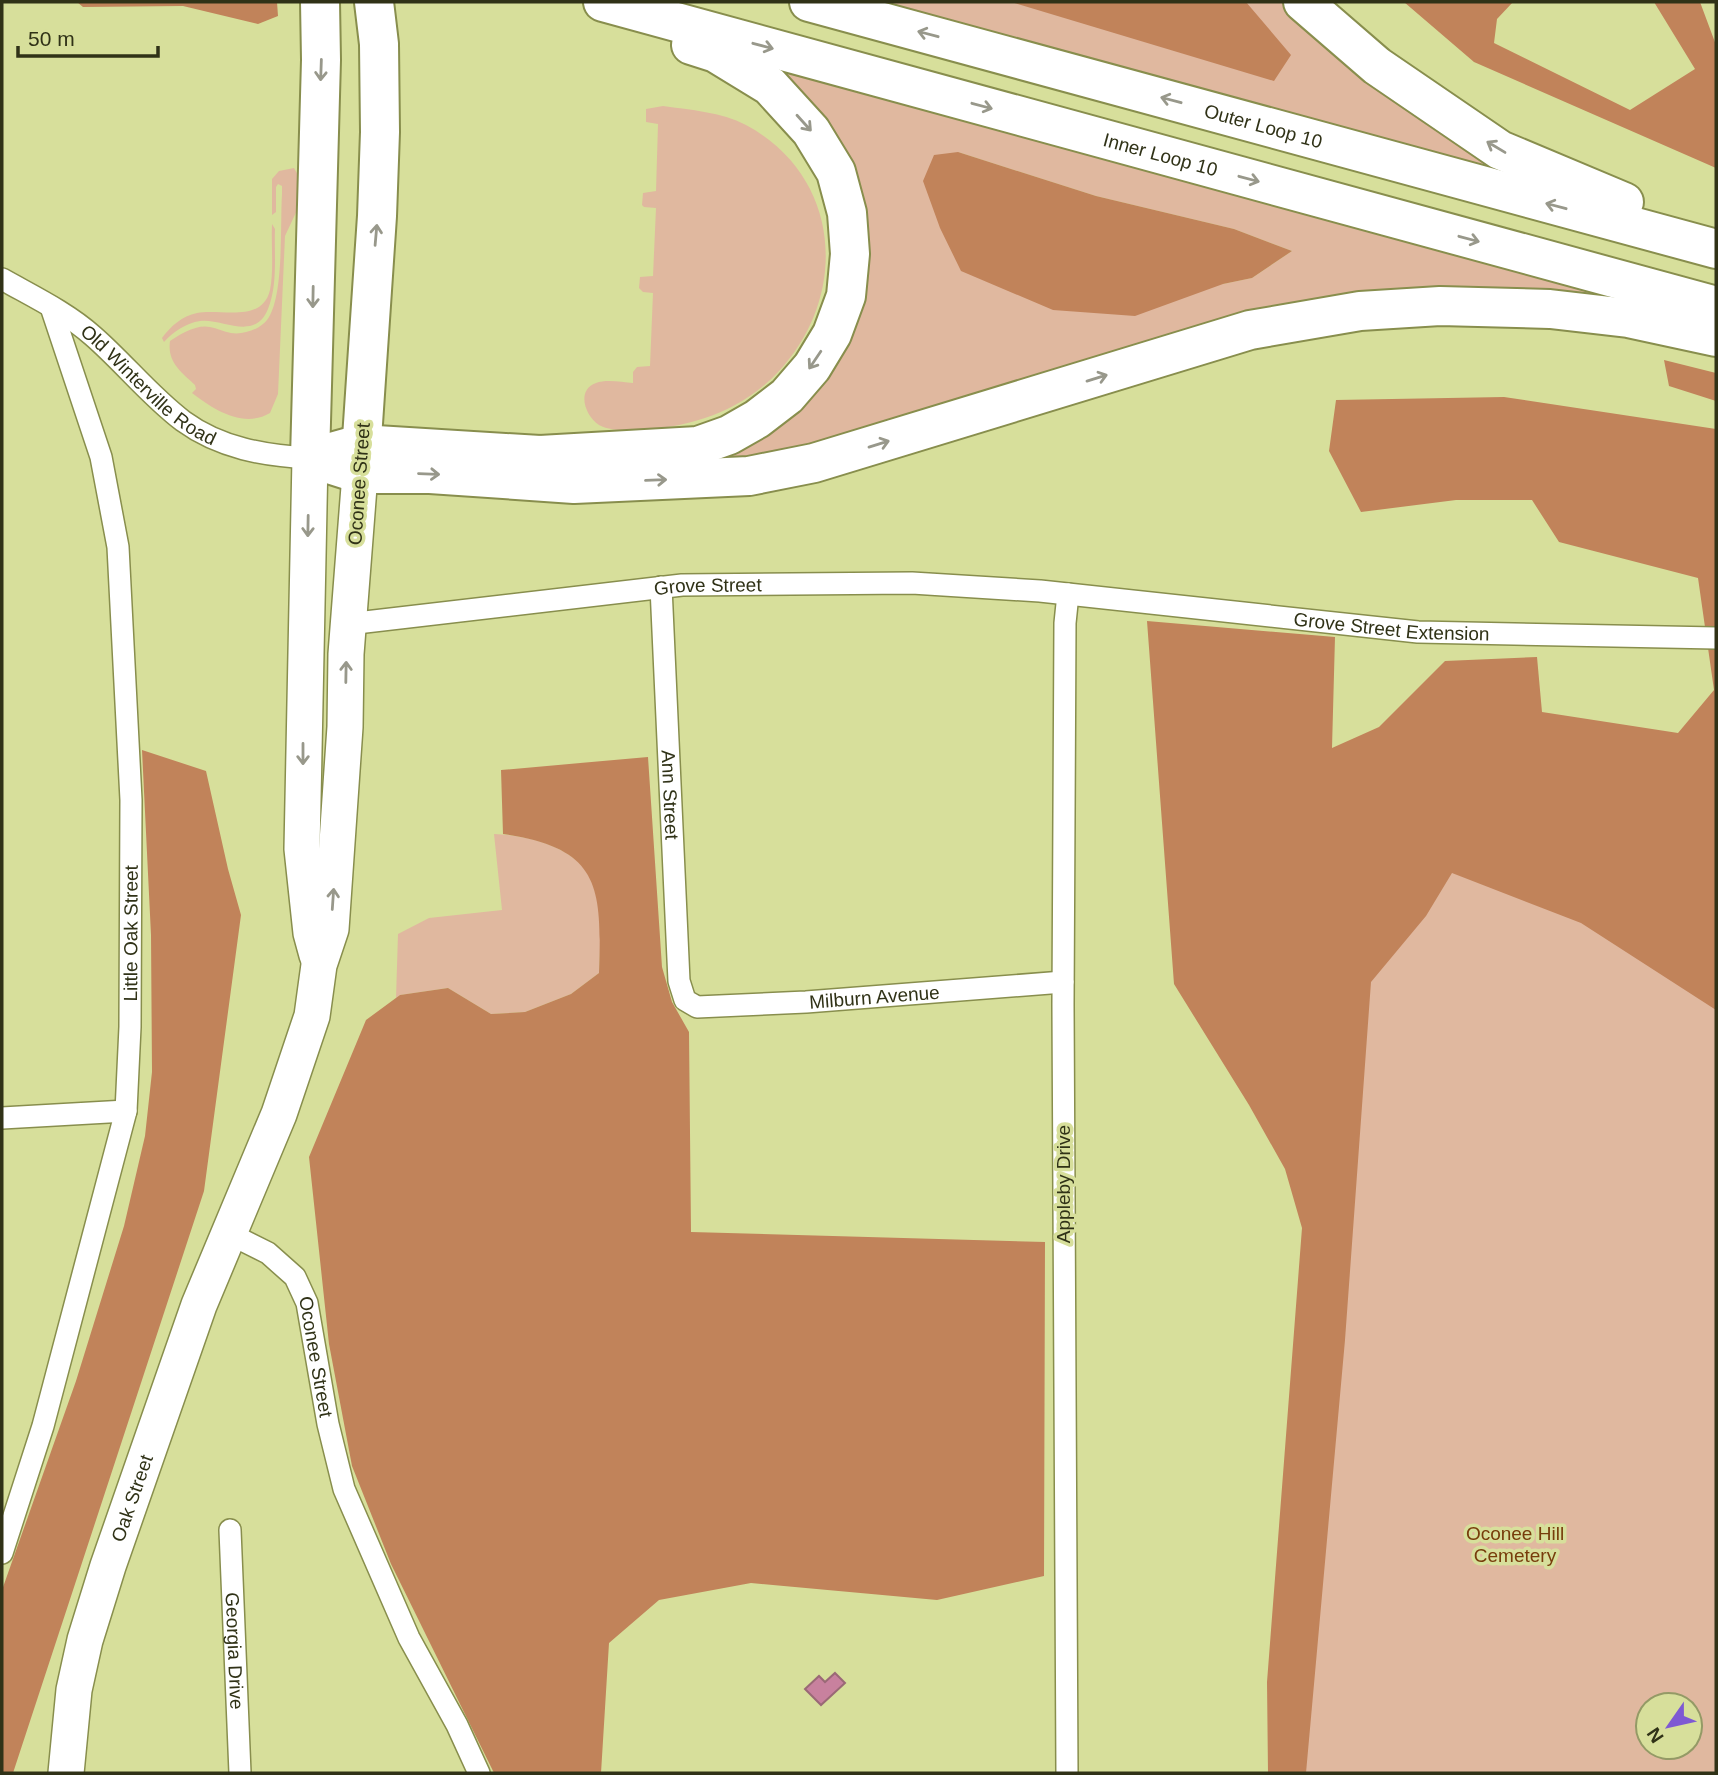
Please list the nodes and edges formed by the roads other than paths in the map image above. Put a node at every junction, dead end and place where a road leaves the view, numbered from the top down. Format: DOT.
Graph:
graph roads {
  1 [pos="320,2"];
  2 [pos="373,2"];
  3 [pos="602,2"];
  4 [pos="809,2"];
  5 [pos="1303,2"];
  6 [pos="1716,240"];
  7 [pos="1716,249"];
  8 [pos="2,279"];
  9 [pos="12,291"];
  10 [pos="1716,306"];
  11 [pos="51,307"];
  12 [pos="1716,337"];
  13 [pos="365,401"];
  14 [pos="468,450"];
  15 [pos="310,458"];
  16 [pos="360,459"];
  17 [pos="661,587"];
  18 [pos="1068,594"];
  19 [pos="348,624"];
  20 [pos="1716,638"];
  21 [pos="319,965"];
  22 [pos="1063,982"];
  23 [pos="685,1000"];
  24 [pos="125,1111"];
  25 [pos="2,1118"];
  26 [pos="228,1233"];
  27 [pos="230,1530"];
  28 [pos="2,1553"];
  29 [pos="66,1773"];
  30 [pos="240,1773"];
  31 [pos="479,1773"];
  32 [pos="1067,1773"];
  1 -- 15 [label="highway, Oconee Street, one-way"];
  13 -- 2 [label="highway, Oconee Street, one-way"];
  3 -- 10 [label="highway, Inner Loop 10, one-way"];
  3 -- 14 [label="highway, one-way"];
  7 -- 4 [label="highway, Outer Loop 10, one-way"];
  6 -- 5 [label="highway, one-way"];
  8 -- 9 [label="street, Old Winterville Road"];
  9 -- 11 [label="street, Old Winterville Road"];
  11 -- 15 [label="street, Old Winterville Road"];
  11 -- 24 [label="street, Little Oak Street"];
  16 -- 12 [label="highway, one-way"];
  13 -- 14 [label="highway"];
  13 -- 16 [label="highway, Oconee Street"];
  14 -- 16 [label="highway"];
  15 -- 16 [label="highway"];
  15 -- 21 [label="main road, Oconee Street, one-way"];
  16 -- 19 [label="main road, Oconee Street"];
  17 -- 18 [label="street, Grove Street"];
  17 -- 19 [label="street, Grove Street"];
  17 -- 23 [label="street, Ann Street"];
  18 -- 20 [label="street, Grove Street Extension"];
  18 -- 22 [label="street, Appleby Drive"];
  21 -- 19 [label="main road, Oconee Street, one-way"];
  21 -- 26 [label="main road, Oconee Street"];
  22 -- 23 [label="street, Milburn Avenue"];
  22 -- 32 [label="street, Appleby Drive"];
  24 -- 25 [label="street"];
  24 -- 28 [label="street, Little Oak Street"];
  26 -- 29 [label="main road, Oak Street"];
  26 -- 31 [label="street, Oconee Street"];
  27 -- 30 [label="street, Georgia Drive"];
}
